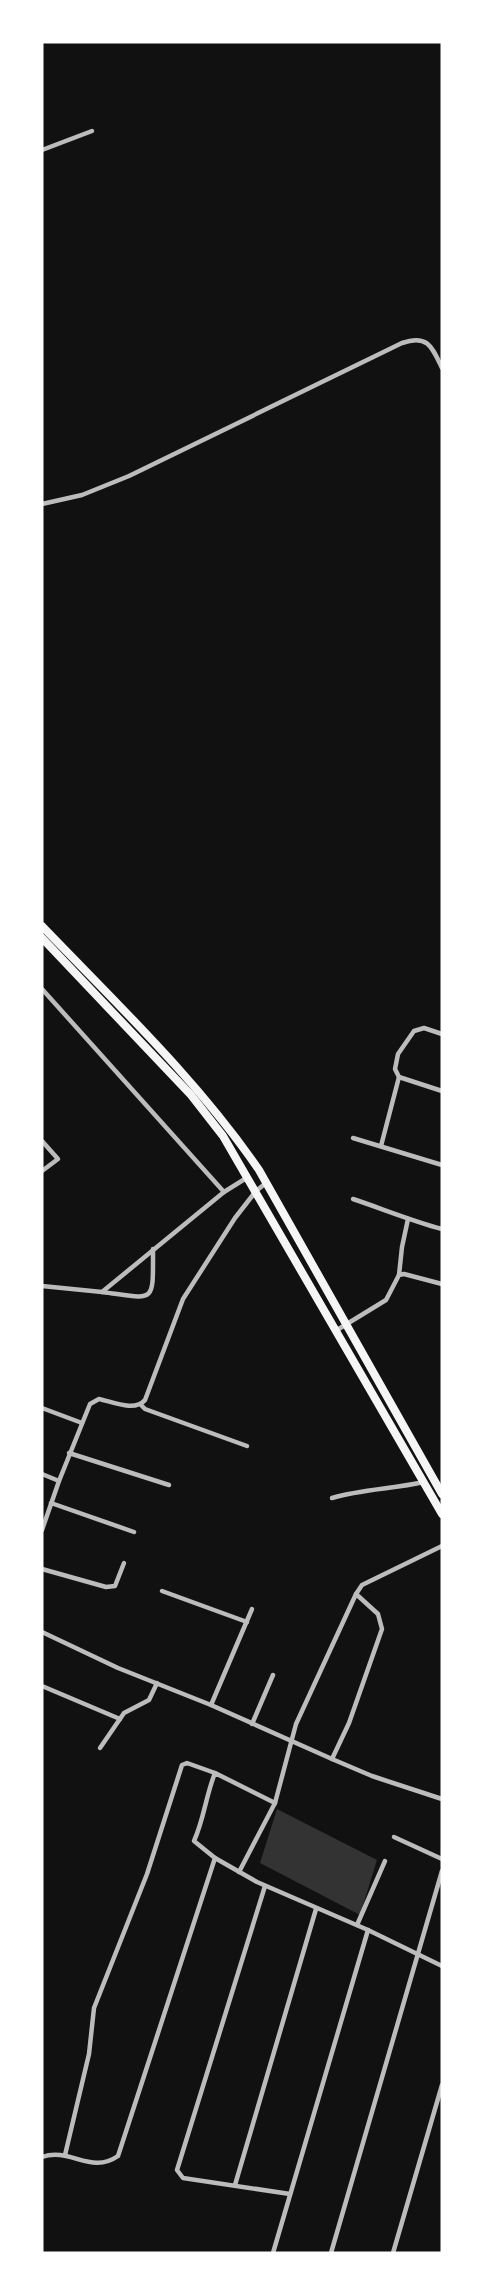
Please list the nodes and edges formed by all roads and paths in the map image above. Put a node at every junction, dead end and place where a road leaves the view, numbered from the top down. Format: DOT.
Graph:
graph roads {
  1 [pos="92,131"];
  2 [pos="42,150"];
  3 [pos="442,368"];
  4 [pos="42,504"];
  5 [pos="42,926"];
  6 [pos="42,938"];
  7 [pos="42,989"];
  8 [pos="442,1034"];
  9 [pos="399,1077"];
  10 [pos="442,1091"];
  11 [pos="353,1138"];
  12 [pos="42,1142"];
  13 [pos="381,1146"];
  14 [pos="442,1164"];
  15 [pos="42,1171"];
  16 [pos="248,1177"];
  17 [pos="266,1183"];
  18 [pos="256,1191"];
  19 [pos="224,1192"];
  20 [pos="353,1199"];
  21 [pos="408,1219"];
  22 [pos="442,1229"];
  23 [pos="153,1249"];
  24 [pos="399,1275"];
  25 [pos="442,1284"];
  26 [pos="42,1286"];
  27 [pos="102,1292"];
  28 [pos="347,1325"];
  29 [pos="337,1330"];
  30 [pos="141,1405"];
  31 [pos="42,1408"];
  32 [pos="82,1423"];
  33 [pos="247,1446"];
  34 [pos="69,1453"];
  35 [pos="42,1474"];
  36 [pos="59,1480"];
  37 [pos="425,1482"];
  38 [pos="169,1485"];
  39 [pos="442,1494"];
  40 [pos="332,1498"];
  41 [pos="51,1503"];
  42 [pos="442,1514"];
  43 [pos="42,1530"];
  44 [pos="134,1533"];
  45 [pos="442,1546"];
  46 [pos="124,1563"];
  47 [pos="42,1569"];
  48 [pos="162,1591"];
  49 [pos="356,1594"];
  50 [pos="252,1609"];
  51 [pos="247,1622"];
  52 [pos="42,1632"];
  53 [pos="273,1675"];
  54 [pos="157,1683"];
  55 [pos="42,1686"];
  56 [pos="211,1705"];
  57 [pos="120,1719"];
  58 [pos="252,1724"];
  59 [pos="292,1740"];
  60 [pos="100,1748"];
  61 [pos="332,1760"];
  62 [pos="214,1773"];
  63 [pos="442,1799"];
  64 [pos="275,1803"];
  65 [pos="394,1837"];
  66 [pos="215,1858"];
  67 [pos="442,1859"];
  68 [pos="385,1861"];
  69 [pos="442,1871"];
  70 [pos="239,1872"];
  71 [pos="265,1886"];
  72 [pos="316,1909"];
  73 [pos="357,1925"];
  74 [pos="368,1930"];
  75 [pos="416,1954"];
  76 [pos="442,1966"];
  77 [pos="442,2085"];
  78 [pos="65,2155"];
  79 [pos="42,2157"];
  80 [pos="235,2185"];
  81 [pos="290,2194"];
  82 [pos="273,2253"];
  83 [pos="331,2253"];
  84 [pos="393,2253"];
  1 -- 2 [label="street"];
  3 -- 4 [label="street"];
  5 -- 17 [label="highway"];
  6 -- 16 [label="highway"];
  7 -- 19 [label="street"];
  8 -- 9 [label="street"];
  9 -- 10 [label="street"];
  9 -- 13 [label="street"];
  11 -- 13 [label="street"];
  12 -- 15 [label="street"];
  13 -- 14 [label="street"];
  16 -- 18 [label="highway"];
  16 -- 19 [label="street"];
  17 -- 18 [label="street"];
  17 -- 28 [label="highway"];
  18 -- 29 [label="highway"];
  18 -- 30 [label="street"];
  19 -- 23 [label="street"];
  20 -- 21 [label="street"];
  21 -- 22 [label="street"];
  21 -- 24 [label="street"];
  23 -- 27 [label="street"];
  23 -- 27 [label="street"];
  24 -- 25 [label="street"];
  24 -- 28 [label="street"];
  26 -- 27 [label="street"];
  28 -- 29 [label="street"];
  28 -- 39 [label="highway"];
  29 -- 37 [label="highway"];
  30 -- 32 [label="street"];
  30 -- 33 [label="street"];
  31 -- 32 [label="street"];
  32 -- 34 [label="street"];
  34 -- 36 [label="street"];
  34 -- 38 [label="street"];
  35 -- 36 [label="street"];
  36 -- 41 [label="street"];
  37 -- 40 [label="street"];
  37 -- 42 [label="highway"];
  41 -- 43 [label="street"];
  41 -- 44 [label="street"];
  45 -- 49 [label="street"];
  46 -- 47 [label="street"];
  48 -- 51 [label="street"];
  49 -- 59 [label="street"];
  49 -- 61 [label="street"];
  50 -- 51 [label="street"];
  51 -- 56 [label="street"];
  52 -- 54 [label="street"];
  53 -- 58 [label="street"];
  54 -- 56 [label="street"];
  54 -- 57 [label="street"];
  55 -- 57 [label="street"];
  56 -- 58 [label="street"];
  57 -- 60 [label="street"];
  58 -- 59 [label="street"];
  59 -- 61 [label="street"];
  59 -- 64 [label="street"];
  61 -- 63 [label="street"];
  62 -- 64 [label="street"];
  62 -- 66 [label="street"];
  62 -- 78 [label="street"];
  64 -- 70 [label="street"];
  65 -- 67 [label="street"];
  66 -- 70 [label="street"];
  66 -- 78 [label="street"];
  68 -- 73 [label="street"];
  69 -- 75 [label="street"];
  70 -- 71 [label="street"];
  71 -- 72 [label="street"];
  71 -- 80 [label="street"];
  72 -- 73 [label="street"];
  72 -- 80 [label="street"];
  73 -- 74 [label="street"];
  74 -- 75 [label="street"];
  74 -- 81 [label="street"];
  75 -- 76 [label="street"];
  75 -- 83 [label="street"];
  77 -- 84 [label="street"];
  78 -- 79 [label="street"];
  80 -- 81 [label="street"];
  81 -- 82 [label="street"];
}
